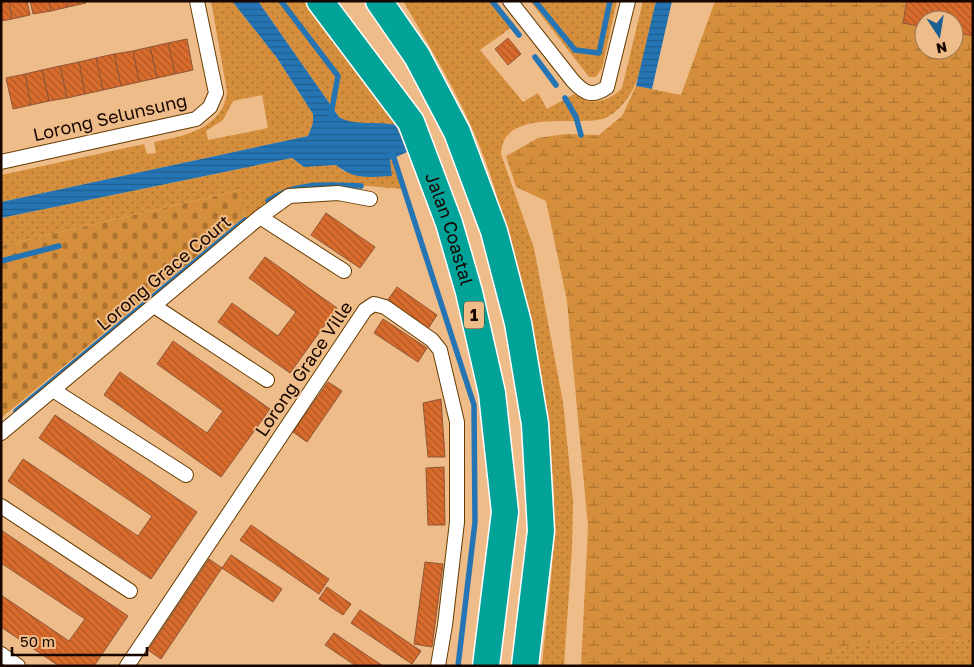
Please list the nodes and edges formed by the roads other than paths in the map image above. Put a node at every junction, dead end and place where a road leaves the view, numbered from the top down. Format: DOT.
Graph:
graph roads {
  1 [pos="197,1"];
  2 [pos="320,1"];
  3 [pos="379,1"];
  4 [pos="510,1"];
  5 [pos="628,1"];
  6 [pos="1,162"];
  7 [pos="370,200"];
  8 [pos="260,217"];
  9 [pos="344,271"];
  10 [pos="154,306"];
  11 [pos="267,380"];
  12 [pos="53,390"];
  13 [pos="1,433"];
  14 [pos="186,475"];
  15 [pos="1,506"];
  16 [pos="130,591"];
  17 [pos="1,654"];
  18 [pos="18,666"];
  19 [pos="127,666"];
  20 [pos="438,666"];
  21 [pos="486,666"];
  22 [pos="525,666"];
  1 -- 6 [label="street, Lorong Selunsung"];
  2 -- 21 [label="highway, Jalan Coastal / 1"];
  3 -- 22 [label="highway"];
  4 -- 5 [label="street"];
  7 -- 8 [label="street, Lorong Grace Court"];
  8 -- 9 [label="street"];
  8 -- 10 [label="street, Lorong Grace Court"];
  10 -- 11 [label="street"];
  10 -- 12 [label="street, Lorong Grace Court"];
  12 -- 13 [label="street, Lorong Grace Court"];
  12 -- 14 [label="street"];
  15 -- 16 [label="street"];
  17 -- 18 [label="street"];
  19 -- 20 [label="street, Lorong Grace Ville"];
}
